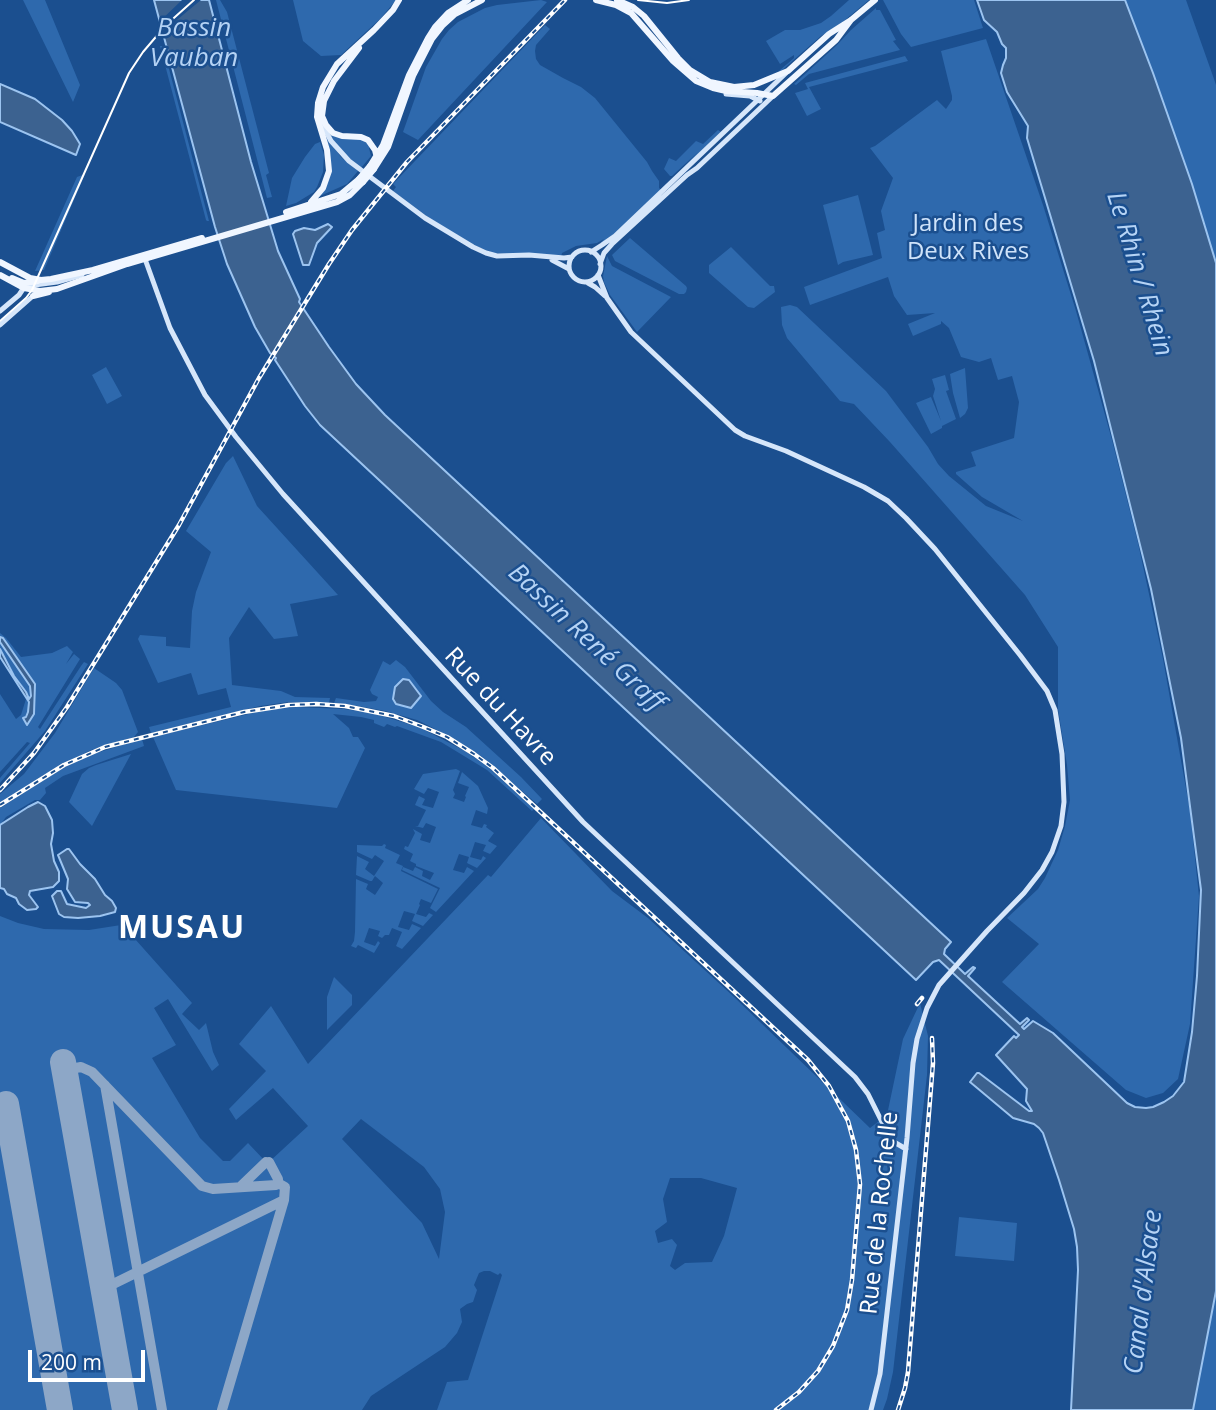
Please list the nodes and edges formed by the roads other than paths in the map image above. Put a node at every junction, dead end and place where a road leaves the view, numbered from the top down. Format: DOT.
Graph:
graph roads {
  1 [pos="399,0"];
  2 [pos="468,0"];
  3 [pos="482,0"];
  4 [pos="596,0"];
  5 [pos="617,0"];
  6 [pos="873,2"];
  7 [pos="635,12"];
  8 [pos="851,20"];
  9 [pos="788,71"];
  10 [pos="707,86"];
  11 [pos="768,97"];
  12 [pos="759,101"];
  13 [pos="325,130"];
  14 [pos="375,163"];
  15 [pos="361,180"];
  16 [pos="306,205"];
  17 [pos="288,214"];
  18 [pos="210,238"];
  19 [pos="590,252"];
  20 [pos="572,257"];
  21 [pos="549,258"];
  22 [pos="145,260"];
  23 [pos="0,262"];
  24 [pos="600,264"];
  25 [pos="569,269"];
  26 [pos="0,275"];
  27 [pos="598,275"];
  28 [pos="586,282"];
  29 [pos="27,283"];
  30 [pos="37,288"];
  31 [pos="607,298"];
  32 [pos="0,311"];
  33 [pos="0,326"];
  34 [pos="888,1133"];
  35 [pos="907,1138"];
  36 [pos="906,1149"];
  37 [pos="871,1410"];
  1 -- 13 [label="main road"];
  2 -- 14 [label="main road"];
  3 -- 14 [label="main road"];
  4 -- 7 [label="main road"];
  5 -- 7 [label="main road"];
  6 -- 8 [label="main road"];
  7 -- 9 [label="main road"];
  7 -- 10 [label="main road"];
  8 -- 9 [label="main road"];
  8 -- 11 [label="main road"];
  9 -- 11 [label="main road"];
  10 -- 11 [label="main road"];
  10 -- 12 [label="main road"];
  11 -- 12 [label="main road"];
  11 -- 24 [label="main road"];
  12 -- 19 [label="main road"];
  13 -- 14 [label="main road"];
  13 -- 16 [label="main road"];
  13 -- 21 [label="main road"];
  14 -- 15 [label="main road, bridge"];
  15 -- 16 [label="main road"];
  15 -- 17 [label="main road"];
  16 -- 17 [label="main road"];
  17 -- 18 [label="main road"];
  18 -- 22 [label="main road"];
  18 -- 30 [label="main road"];
  19 -- 20 [label="main road"];
  19 -- 24 [label="main road"];
  20 -- 21 [label="main road"];
  20 -- 25 [label="main road"];
  21 -- 25 [label="main road"];
  22 -- 30 [label="main road"];
  22 -- 34 [label="main road, Rue du Havre"];
  23 -- 29 [label="main road"];
  24 -- 27 [label="main road"];
  25 -- 28 [label="main road"];
  26 -- 29 [label="main road"];
  27 -- 28 [label="main road"];
  27 -- 31 [label="main road"];
  28 -- 31 [label="main road"];
  29 -- 30 [label="main road"];
  29 -- 30 [label="main road"];
  29 -- 32 [label="main road"];
  30 -- 33 [label="main road"];
  31 -- 35 [label="main road, Rue de la Rochelle"];
  34 -- 35 [label="main road"];
  34 -- 36 [label="main road, Rue du Havre"];
  35 -- 36 [label="main road, Rue de la Rochelle"];
  36 -- 37 [label="main road, Rue de la Rochelle"];
}
